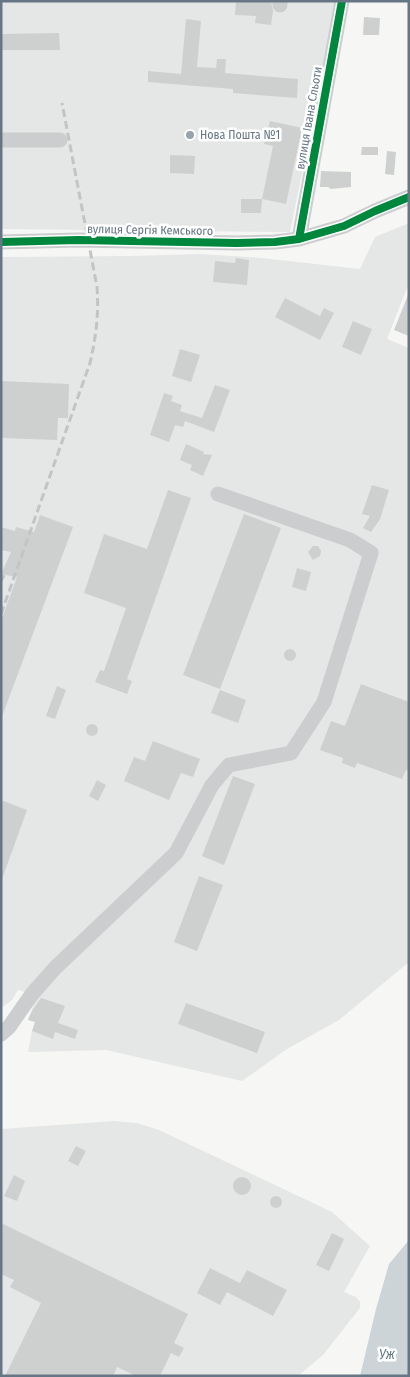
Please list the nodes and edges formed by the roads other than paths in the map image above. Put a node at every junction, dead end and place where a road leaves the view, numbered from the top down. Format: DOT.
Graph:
graph roads {
  1 [pos="342,1"];
  2 [pos="1,140"];
  3 [pos="60,140"];
  4 [pos="409,197"];
  5 [pos="298,239"];
  6 [pos="1,242"];
  7 [pos="218,494"];
  8 [pos="1,1034"];
  1 -- 5 [label="street, вулиця Івана Сльоти"];
  2 -- 3 [label="street"];
  4 -- 5 [label="street, вулиця Сергія Кемського"];
  5 -- 6 [label="street, вулиця Сергія Кемського"];
  7 -- 8 [label="street"];
}
